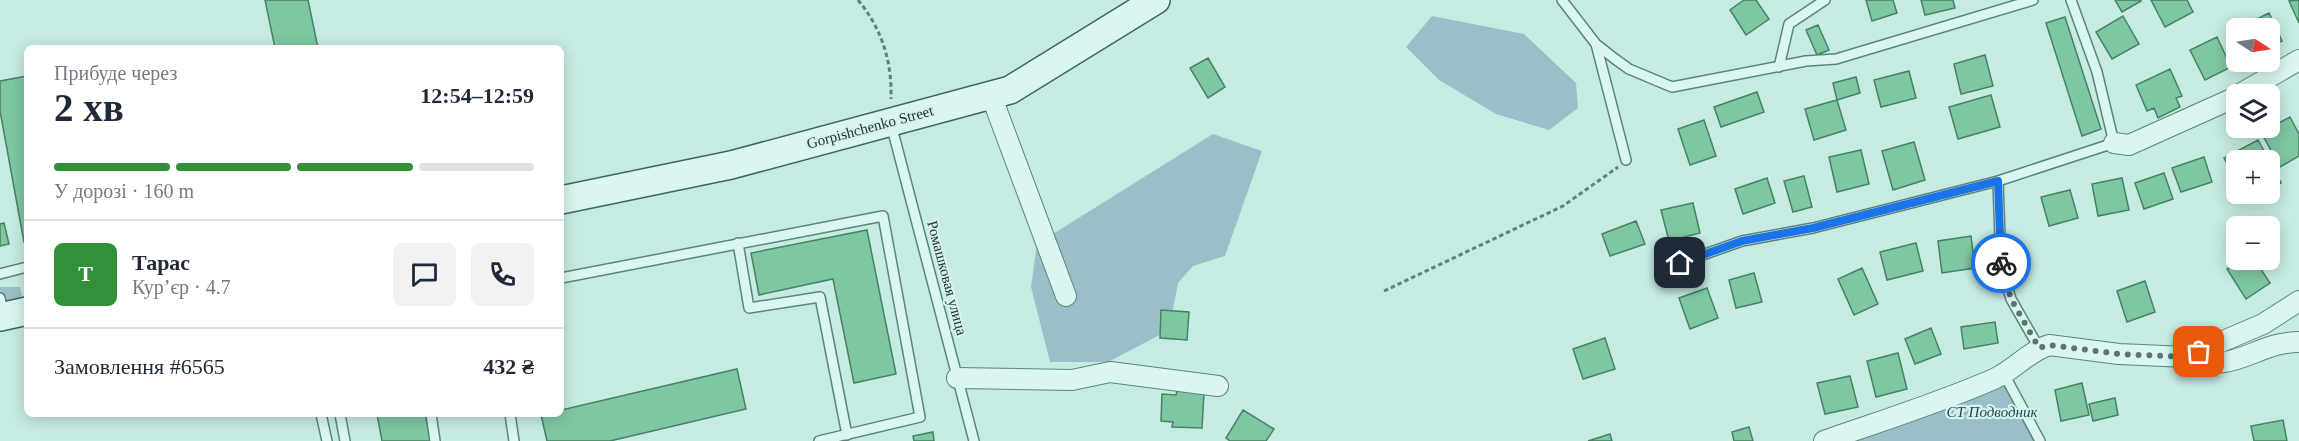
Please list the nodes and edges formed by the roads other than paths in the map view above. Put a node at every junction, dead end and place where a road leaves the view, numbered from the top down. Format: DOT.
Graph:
graph roads {
  1 [pos="1156,0"];
  2 [pos="1562,0"];
  3 [pos="1825,0"];
  4 [pos="2033,0"];
  5 [pos="2071,0"];
  6 [pos="1596,44"];
  7 [pos="2299,60"];
  8 [pos="1779,67"];
  9 [pos="2258,84"];
  10 [pos="991,95"];
  11 [pos="2226,102"];
  12 [pos="891,122"];
  13 [pos="2114,143"];
  14 [pos="1626,160"];
  15 [pos="1998,181"];
  16 [pos="564,199"];
  17 [pos="738,243"];
  18 [pos="1680,263"];
  19 [pos="24,268"];
  20 [pos="0,274"];
  21 [pos="564,277"];
  22 [pos="1066,296"];
  23 [pos="2299,301"];
  24 [pos="2299,342"];
  25 [pos="2039,348"];
  26 [pos="2186,357"];
  27 [pos="2004,374"];
  28 [pos="957,378"];
  29 [pos="1218,386"];
  30 [pos="322,417"];
  31 [pos="341,417"];
  32 [pos="431,417"];
  33 [pos="510,417"];
  34 [pos="847,435"];
  35 [pos="327,441"];
  36 [pos="345,441"];
  37 [pos="435,441"];
  38 [pos="514,441"];
  39 [pos="819,441"];
  40 [pos="974,441"];
  41 [pos="1824,441"];
  42 [pos="2040,441"];
  1 -- 10 [label="main road, Gorpishchenko Street"];
  2 -- 6 [label="lane"];
  3 -- 8 [label="lane"];
  4 -- 8 [label="lane"];
  5 -- 13 [label="lane"];
  6 -- 8 [label="lane"];
  6 -- 14 [label="lane"];
  7 -- 9 [label="street"];
  10 -- 12 [label="main road, Gorpishchenko Street"];
  10 -- 22 [label="street"];
  11 -- 13 [label="street"];
  12 -- 16 [label="main road, Gorpishchenko Street"];
  12 -- 28 [label="lane, Ромашковая улица"];
  13 -- 15 [label="lane"];
  15 -- 18 [label="lane"];
  15 -- 25 [label="lane"];
  17 -- 21 [label="lane"];
  17 -- 34 [label="lane"];
  17 -- 34 [label="lane"];
  19 -- 20 [label="lane"];
  23 -- 26 [label="street"];
  24 -- 26 [label="street"];
  25 -- 26 [label="street"];
  25 -- 27 [label="street"];
  27 -- 41 [label="street"];
  27 -- 42 [label="lane"];
  28 -- 29 [label="street"];
  28 -- 40 [label="lane, Ромашковая улица"];
  30 -- 35 [label="lane"];
  31 -- 36 [label="lane"];
  32 -- 37 [label="lane"];
  33 -- 38 [label="lane"];
  34 -- 39 [label="lane"];
}
